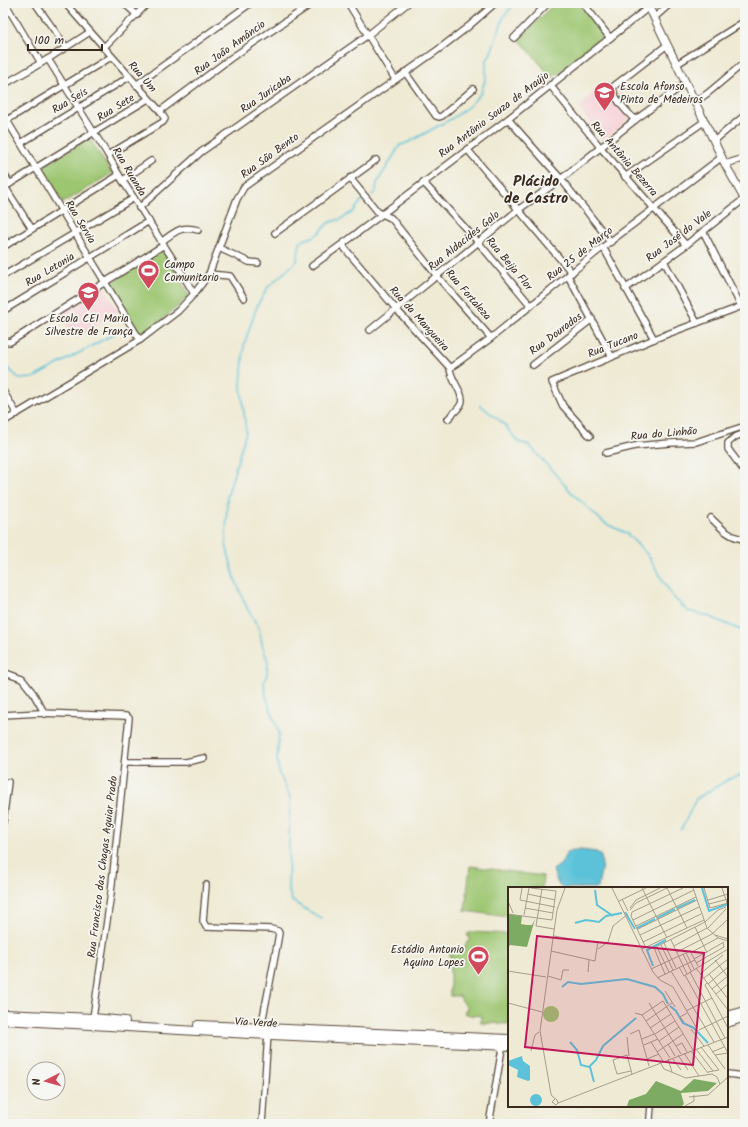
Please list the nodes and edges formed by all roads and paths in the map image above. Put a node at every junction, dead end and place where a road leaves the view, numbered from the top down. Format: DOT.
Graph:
graph roads {
  1 [pos="5,3"];
  2 [pos="35,3"];
  3 [pos="65,3"];
  4 [pos="124,3"];
  5 [pos="148,3"];
  6 [pos="251,3"];
  7 [pos="313,3"];
  8 [pos="348,3"];
  9 [pos="408,3"];
  10 [pos="548,3"];
  11 [pos="583,3"];
  12 [pos="671,3"];
  13 [pos="493,5"];
  14 [pos="648,5"];
  15 [pos="137,16"];
  16 [pos="654,18"];
  17 [pos="745,21"];
  18 [pos="90,32"];
  19 [pos="368,35"];
  20 [pos="514,38"];
  21 [pos="610,38"];
  22 [pos="667,45"];
  23 [pos="66,47"];
  24 [pos="103,48"];
  25 [pos="111,57"];
  26 [pos="48,59"];
  27 [pos="745,62"];
  28 [pos="41,63"];
  29 [pos="677,64"];
  30 [pos="405,72"];
  31 [pos="129,77"];
  32 [pos="395,79"];
  33 [pos="686,83"];
  34 [pos="3,85"];
  35 [pos="136,85"];
  36 [pos="550,85"];
  37 [pos="64,86"];
  38 [pos="473,89"];
  39 [pos="148,99"];
  40 [pos="695,102"];
  41 [pos="78,108"];
  42 [pos="160,111"];
  43 [pos="3,114"];
  44 [pos="745,115"];
  45 [pos="508,119"];
  46 [pos="7,120"];
  47 [pos="634,120"];
  48 [pos="705,121"];
  49 [pos="94,133"];
  50 [pos="714,141"];
  51 [pos="21,143"];
  52 [pos="600,147"];
  53 [pos="467,148"];
  54 [pos="108,155"];
  55 [pos="722,157"];
  56 [pos="745,158"];
  57 [pos="376,160"];
  58 [pos="151,161"];
  59 [pos="726,164"];
  60 [pos="36,168"];
  61 [pos="3,173"];
  62 [pos="625,177"];
  63 [pos="121,178"];
  64 [pos="350,178"];
  65 [pos="561,179"];
  66 [pos="423,182"];
  67 [pos="6,187"];
  68 [pos="134,198"];
  69 [pos="744,200"];
  70 [pos="139,208"];
  71 [pos="654,209"];
  72 [pos="518,210"];
  73 [pos="62,211"];
  74 [pos="384,214"];
  75 [pos="149,222"];
  76 [pos="32,229"];
  77 [pos="198,230"];
  78 [pos="703,231"];
  79 [pos="75,233"];
  80 [pos="275,233"];
  81 [pos="3,236"];
  82 [pos="345,242"];
  83 [pos="611,242"];
  84 [pos="163,243"];
  85 [pos="479,243"];
  86 [pos="5,245"];
  87 [pos="686,245"];
  88 [pos="603,247"];
  89 [pos="219,248"];
  90 [pos="90,258"];
  91 [pos="664,261"];
  92 [pos="258,262"];
  93 [pos="312,266"];
  94 [pos="209,274"];
  95 [pos="570,274"];
  96 [pos="3,276"];
  97 [pos="437,276"];
  98 [pos="105,283"];
  99 [pos="626,289"];
  100 [pos="194,294"];
  101 [pos="244,298"];
  102 [pos="531,306"];
  103 [pos="743,306"];
  104 [pos="396,309"];
  105 [pos="3,311"];
  106 [pos="592,319"];
  107 [pos="697,323"];
  108 [pos="370,330"];
  109 [pos="491,338"];
  110 [pos="654,339"];
  111 [pos="140,340"];
  112 [pos="3,342"];
  113 [pos="612,357"];
  114 [pos="533,365"];
  115 [pos="450,368"];
  116 [pos="3,392"];
  117 [pos="17,414"];
  118 [pos="448,419"];
  119 [pos="3,422"];
  120 [pos="745,426"];
  121 [pos="745,433"];
  122 [pos="590,436"];
  123 [pos="606,453"];
  124 [pos="745,472"];
  125 [pos="710,518"];
  126 [pos="745,539"];
  127 [pos="3,672"];
  128 [pos="45,714"];
  129 [pos="3,715"];
  130 [pos="204,758"];
  131 [pos="125,762"];
  132 [pos="8,782"];
  133 [pos="3,822"];
  134 [pos="206,885"];
  135 [pos="745,1011"];
  136 [pos="3,1014"];
  137 [pos="728,1016"];
  138 [pos="745,1017"];
  139 [pos="93,1018"];
  140 [pos="3,1020"];
  141 [pos="728,1023"];
  142 [pos="261,1028"];
  143 [pos="268,1034"];
  144 [pos="506,1042"];
  145 [pos="728,1074"];
  146 [pos="745,1076"];
  147 [pos="651,1107"];
  148 [pos="262,1124"];
  149 [pos="489,1124"];
  150 [pos="651,1124"];
  1 -- 28 [label="street"];
  2 -- 23 [label="street"];
  3 -- 18 [label="street, Rua Um"];
  4 -- 15 [label="street"];
  5 -- 15 [label="street"];
  6 -- 35 [label="street"];
  7 -- 42 [label="street, Rua João Amâncio"];
  8 -- 19 [label="street"];
  9 -- 19 [label="street, Rua Juricaba"];
  10 -- 20 [label="street"];
  11 -- 21 [label="street"];
  12 -- 16 [label="street"];
  13 -- 30 [label="street, Rua São Bento"];
  14 -- 16 [label="street"];
  14 -- 21 [label="street, Rua Antônio Souza de Araújo"];
  15 -- 24 [label="street"];
  16 -- 22 [label="street"];
  17 -- 29 [label="street"];
  18 -- 23 [label="street"];
  18 -- 24 [label="street, Rua Um"];
  19 -- 32 [label="street"];
  19 -- 70 [label="street, Rua Juricaba"];
  21 -- 36 [label="street, Rua Antônio Souza de Araújo"];
  22 -- 29 [label="street"];
  22 -- 47 [label="street"];
  23 -- 26 [label="street"];
  24 -- 25 [label="street, Rua Um"];
  25 -- 31 [label="street, Rua Um"];
  25 -- 37 [label="street"];
  26 -- 28 [label="street"];
  26 -- 37 [label="street, Rua Ruanda"];
  27 -- 40 [label="street"];
  28 -- 34 [label="street"];
  29 -- 33 [label="street"];
  30 -- 32 [label="street, Rua São Bento"];
  30 -- 38 [label="street"];
  31 -- 35 [label="street, Rua Um"];
  31 -- 41 [label="street, Rua Seis"];
  32 -- 89 [label="street, Rua São Bento"];
  33 -- 40 [label="street"];
  33 -- 47 [label="street, Rua Aldacides Galo"];
  35 -- 39 [label="street, Rua Um"];
  36 -- 45 [label="street, Rua Antônio Souza de Araújo"];
  36 -- 52 [label="street, Rua Antônia Bezerra"];
  37 -- 41 [label="street, Rua Ruanda"];
  37 -- 46 [label="street"];
  39 -- 42 [label="street, Rua Um"];
  39 -- 49 [label="street, Rua Sete"];
  40 -- 48 [label="street"];
  41 -- 49 [label="street, Rua Ruanda"];
  41 -- 51 [label="street, Rua Seis"];
  42 -- 54 [label="street, Rua Um"];
  43 -- 46 [label="street, Rua Servia"];
  44 -- 50 [label="street"];
  45 -- 53 [label="street, Rua Antônio Souza de Araújo"];
  45 -- 65 [label="street"];
  46 -- 51 [label="street, Rua Servia"];
  47 -- 52 [label="street, Rua Aldacides Galo"];
  48 -- 50 [label="street"];
  48 -- 62 [label="street"];
  49 -- 54 [label="street, Rua Ruanda"];
  49 -- 60 [label="street, Rua Sete"];
  50 -- 55 [label="street"];
  51 -- 60 [label="street, Rua Servia"];
  52 -- 62 [label="street, Rua Antônia Bezerra"];
  52 -- 65 [label="street, Rua Aldacides Galo"];
  53 -- 66 [label="street, Rua Antônio Souza de Araújo"];
  53 -- 72 [label="street"];
  54 -- 63 [label="street, Rua Ruanda"];
  55 -- 59 [label="street"];
  55 -- 71 [label="street, Rua 25 de Março"];
  56 -- 59 [label="street"];
  57 -- 64 [label="street"];
  58 -- 63 [label="street"];
  59 -- 69 [label="street"];
  60 -- 67 [label="street, Rua Sete"];
  60 -- 73 [label="street, Rua Servia"];
  61 -- 67 [label="street"];
  62 -- 71 [label="street, Rua Antônia Bezerra"];
  63 -- 68 [label="street, Rua Ruanda"];
  63 -- 73 [label="street"];
  64 -- 74 [label="street, Rua Fortaleza"];
  64 -- 80 [label="street"];
  65 -- 72 [label="street, Rua Aldacides Galo"];
  65 -- 83 [label="street"];
  66 -- 74 [label="street, Rua Antônio Souza de Araújo"];
  66 -- 85 [label="street, Rua Beija Flor"];
  67 -- 76 [label="street"];
  68 -- 70 [label="street, Rua Ruanda"];
  68 -- 79 [label="street"];
  69 -- 78 [label="street, Rua José do Vale"];
  70 -- 75 [label="street, Rua Ruanda"];
  71 -- 83 [label="street, Rua 25 de Março"];
  71 -- 87 [label="street, Rua Antônia Bezerra"];
  72 -- 85 [label="street, Rua Aldacides Galo"];
  72 -- 95 [label="street"];
  73 -- 76 [label="street"];
  73 -- 79 [label="street, Rua Servia"];
  74 -- 82 [label="street, Rua Antônio Souza de Araújo"];
  74 -- 97 [label="street, Rua Fortaleza"];
  75 -- 84 [label="street, Rua Ruanda"];
  75 -- 90 [label="street, Rua Letonia"];
  76 -- 86 [label="street"];
  77 -- 84 [label="street"];
  78 -- 87 [label="street, Rua José do Vale"];
  78 -- 103 [label="street"];
  79 -- 90 [label="street, Rua Servia"];
  79 -- 96 [label="street"];
  81 -- 86 [label="street"];
  82 -- 93 [label="street"];
  82 -- 104 [label="street, Rua da Mangueira"];
  83 -- 88 [label="street, Rua 25 de Março"];
  84 -- 98 [label="street"];
  84 -- 100 [label="street, Rua Ruanda"];
  85 -- 97 [label="street, Rua Aldacides Galo"];
  85 -- 102 [label="street, Rua Beija Flor"];
  87 -- 91 [label="street, Rua José do Vale"];
  88 -- 95 [label="street, Rua 25 de Março"];
  88 -- 99 [label="street"];
  89 -- 92 [label="street"];
  89 -- 94 [label="street, Rua São Bento"];
  90 -- 98 [label="street, Rua Servia"];
  90 -- 105 [label="street, Rua Letonia"];
  91 -- 99 [label="street, Rua José do Vale"];
  91 -- 107 [label="street"];
  94 -- 100 [label="street, Rua São Bento"];
  94 -- 101 [label="street"];
  95 -- 102 [label="street, Rua 25 de Março"];
  95 -- 106 [label="street"];
  97 -- 104 [label="street, Rua Aldacides Galo"];
  97 -- 109 [label="street, Rua Fortaleza"];
  98 -- 111 [label="street, Rua Servia"];
  98 -- 112 [label="street"];
  99 -- 110 [label="street"];
  100 -- 111 [label="street, Rua São Bento"];
  102 -- 109 [label="street, Rua 25 de Março"];
  103 -- 107 [label="street, Rua Tucano"];
  104 -- 108 [label="street, Rua Aldacides Galo"];
  104 -- 115 [label="street, Rua da Mangueira"];
  106 -- 113 [label="street"];
  106 -- 114 [label="street, Rua Dourados"];
  107 -- 110 [label="street, Rua Tucano"];
  109 -- 115 [label="street, Rua 25 de Março"];
  110 -- 113 [label="street, Rua Tucano"];
  111 -- 117 [label="street, Rua São Bento"];
  113 -- 122 [label="street, Rua Tucano"];
  115 -- 118 [label="street, Rua da Mangueira"];
  116 -- 117 [label="street"];
  117 -- 119 [label="street, Rua São Bento"];
  120 -- 123 [label="street, Rua do Linhão"];
  121 -- 124 [label="street"];
  125 -- 126 [label="street"];
  127 -- 128 [label="street"];
  128 -- 129 [label="street"];
  128 -- 131 [label="street, Rua Francisco das Chagas Aguiar Prado"];
  130 -- 131 [label="street"];
  131 -- 139 [label="street, Rua Francisco das Chagas Aguiar Prado"];
  132 -- 133 [label="street"];
  134 -- 142 [label="street"];
  135 -- 137 [label="main road"];
  136 -- 139 [label="main road, Via Verde"];
  138 -- 141 [label="main road"];
  139 -- 142 [label="main road, Via Verde"];
  140 -- 143 [label="main road, Via Verde"];
  142 -- 144 [label="main road, Via Verde"];
  143 -- 144 [label="main road, Via Verde"];
  143 -- 148 [label="street"];
  144 -- 149 [label="street"];
  145 -- 146 [label="street"];
  147 -- 150 [label="street"];
}
